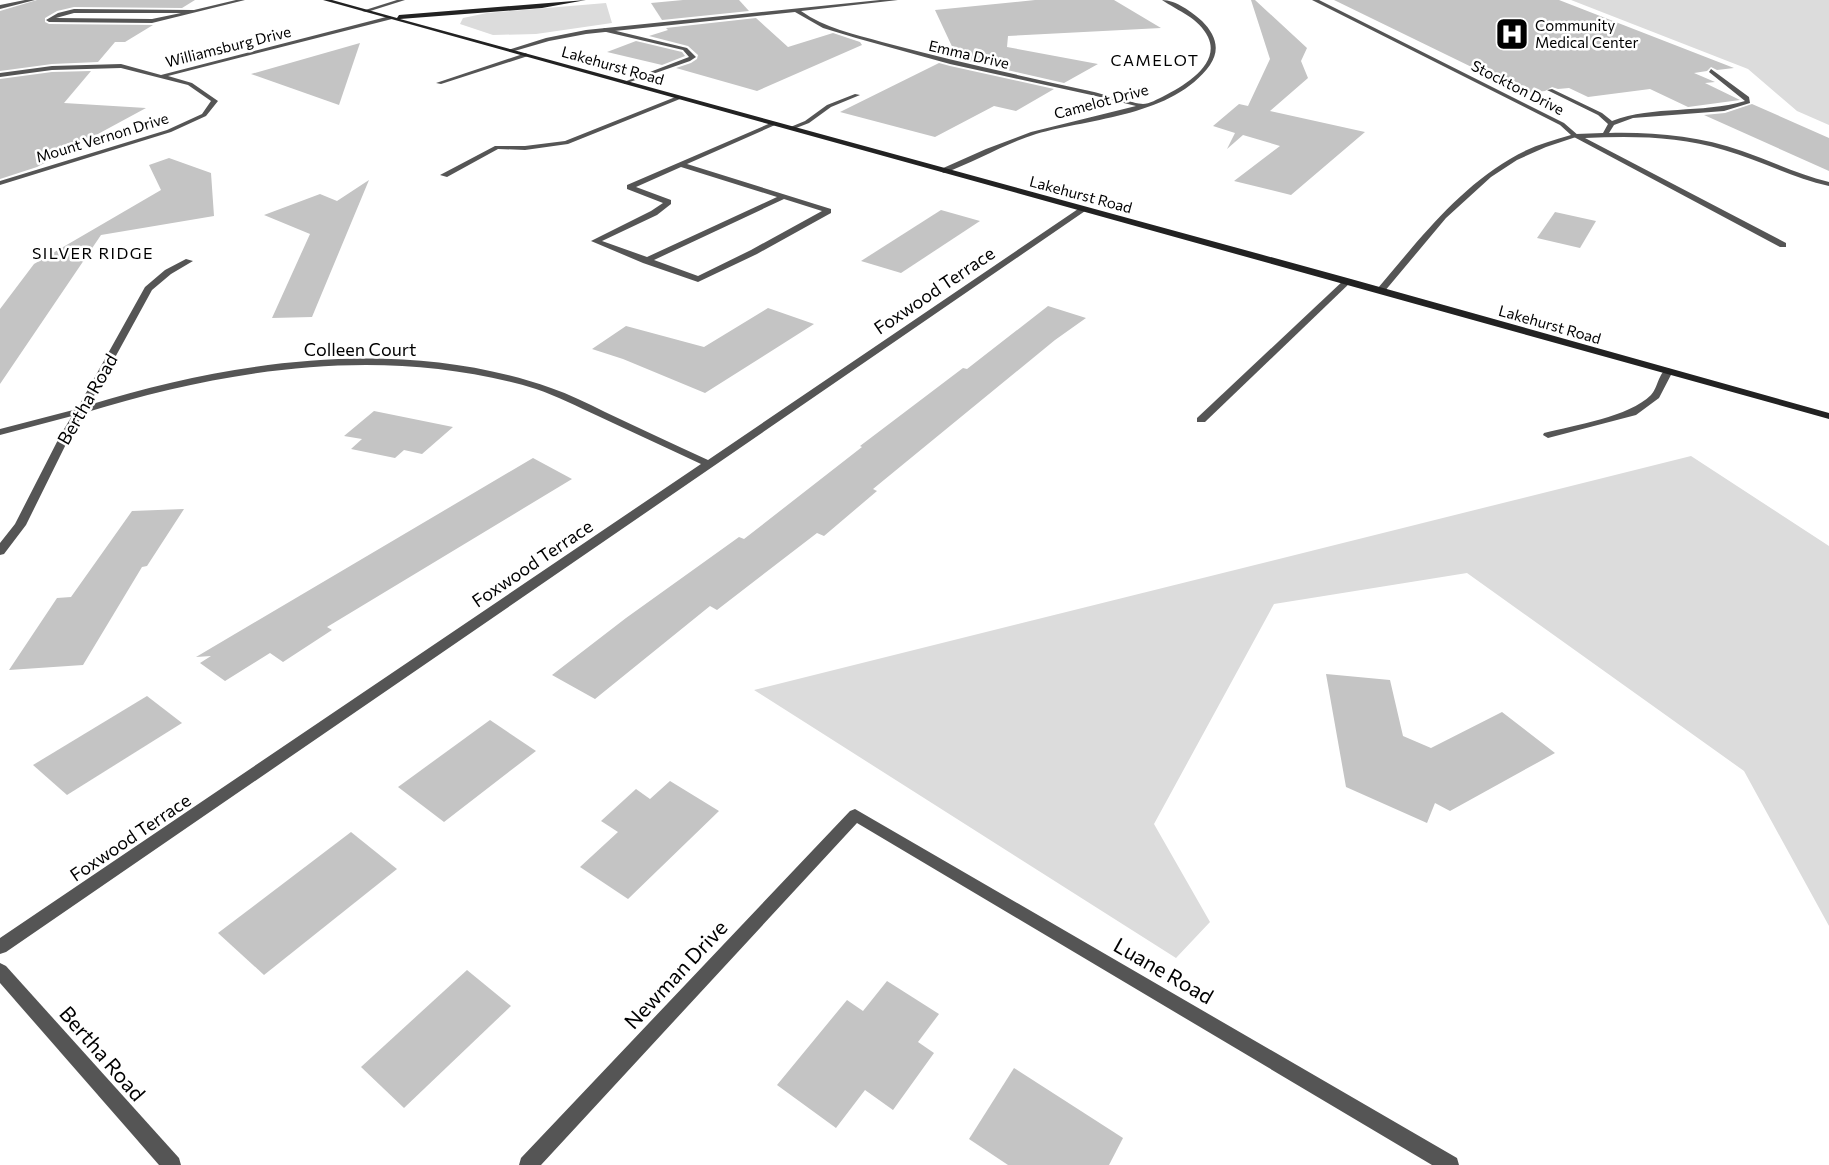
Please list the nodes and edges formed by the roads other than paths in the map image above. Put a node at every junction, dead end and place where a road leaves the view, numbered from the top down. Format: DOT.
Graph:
graph roads {
  1 [pos="32,0"];
  2 [pos="243,0"];
  3 [pos="328,0"];
  4 [pos="402,0"];
  5 [pos="583,0"];
  6 [pos="895,0"];
  7 [pos="1165,0"];
  8 [pos="1315,0"];
  9 [pos="0,7"];
  10 [pos="796,10"];
  11 [pos="365,11"];
  12 [pos="195,12"];
  13 [pos="457,12"];
  14 [pos="390,18"];
  15 [pos="439,30"];
  16 [pos="604,30"];
  17 [pos="511,50"];
  18 [pos="526,55"];
  19 [pos="1711,71"];
  20 [pos="0,75"];
  21 [pos="160,76"];
  22 [pos="439,83"];
  23 [pos="626,83"];
  24 [pos="1550,90"];
  25 [pos="857,95"];
  26 [pos="678,98"];
  27 [pos="1141,106"];
  28 [pos="773,124"];
  29 [pos="1611,124"];
  30 [pos="792,128"];
  31 [pos="1605,135"];
  32 [pos="1576,136"];
  33 [pos="682,165"];
  34 [pos="944,171"];
  35 [pos="444,175"];
  36 [pos="0,183"];
  37 [pos="1829,184"];
  38 [pos="783,197"];
  39 [pos="1084,209"];
  40 [pos="1783,245"];
  41 [pos="189,261"];
  42 [pos="646,261"];
  43 [pos="1348,281"];
  44 [pos="1381,290"];
  45 [pos="1668,371"];
  46 [pos="82,410"];
  47 [pos="1829,416"];
  48 [pos="1201,420"];
  49 [pos="0,432"];
  50 [pos="1548,435"];
  51 [pos="709,464"];
  52 [pos="0,551"];
  53 [pos="855,815"];
  54 [pos="0,947"];
  55 [pos="0,971"];
  56 [pos="172,1165"];
  57 [pos="528,1165"];
  58 [pos="1450,1165"];
  1 -- 9 [label="street"];
  2 -- 12 [label="street"];
  3 -- 11 [label="main road, Lakehurst Road"];
  4 -- 11 [label="street"];
  5 -- 13 [label="main road"];
  6 -- 10 [label="street"];
  7 -- 27 [label="street, Camelot Drive"];
  8 -- 32 [label="street, Stockton Drive"];
  10 -- 16 [label="street"];
  10 -- 27 [label="street, Emma Drive"];
  11 -- 14 [label="main road, Lakehurst Road"];
  12 -- 12 [label="street"];
  13 -- 14 [label="main road"];
  13 -- 15 [label="main road"];
  14 -- 15 [label="main road, Lakehurst Road"];
  14 -- 21 [label="street, Williamsburg Drive"];
  15 -- 17 [label="main road, Lakehurst Road"];
  16 -- 17 [label="street"];
  16 -- 23 [label="street"];
  17 -- 18 [label="main road, Lakehurst Road"];
  18 -- 22 [label="street"];
  18 -- 23 [label="main road, Lakehurst Road"];
  19 -- 29 [label="street"];
  20 -- 21 [label="street, Williamsburg Drive"];
  21 -- 36 [label="street, Mount Vernon Drive"];
  23 -- 26 [label="main road, Lakehurst Road"];
  24 -- 29 [label="street"];
  25 -- 30 [label="street"];
  26 -- 28 [label="main road, Lakehurst Road"];
  26 -- 35 [label="street"];
  27 -- 34 [label="street, Camelot Drive"];
  28 -- 30 [label="main road, Lakehurst Road"];
  28 -- 33 [label="street"];
  29 -- 31 [label="street"];
  30 -- 34 [label="main road, Lakehurst Road"];
  31 -- 32 [label="street"];
  31 -- 37 [label="street"];
  32 -- 40 [label="street"];
  32 -- 44 [label="street, Stockton Drive"];
  33 -- 38 [label="street"];
  33 -- 42 [label="street"];
  34 -- 39 [label="main road, Lakehurst Road"];
  38 -- 42 [label="street"];
  38 -- 42 [label="street"];
  39 -- 43 [label="main road, Lakehurst Road"];
  39 -- 51 [label="street, Foxwood Terrace"];
  41 -- 46 [label="street, Bertha Road"];
  43 -- 44 [label="main road, Lakehurst Road"];
  43 -- 48 [label="street"];
  44 -- 45 [label="main road, Lakehurst Road"];
  45 -- 47 [label="main road, Lakehurst Road"];
  45 -- 50 [label="street"];
  46 -- 49 [label="street, Colleen Court"];
  46 -- 51 [label="street, Colleen Court"];
  46 -- 52 [label="street, Bertha Road"];
  51 -- 54 [label="street, Foxwood Terrace"];
  53 -- 57 [label="street, Newman Drive"];
  53 -- 58 [label="street, Luane Road"];
  55 -- 56 [label="street, Bertha Road"];
}
